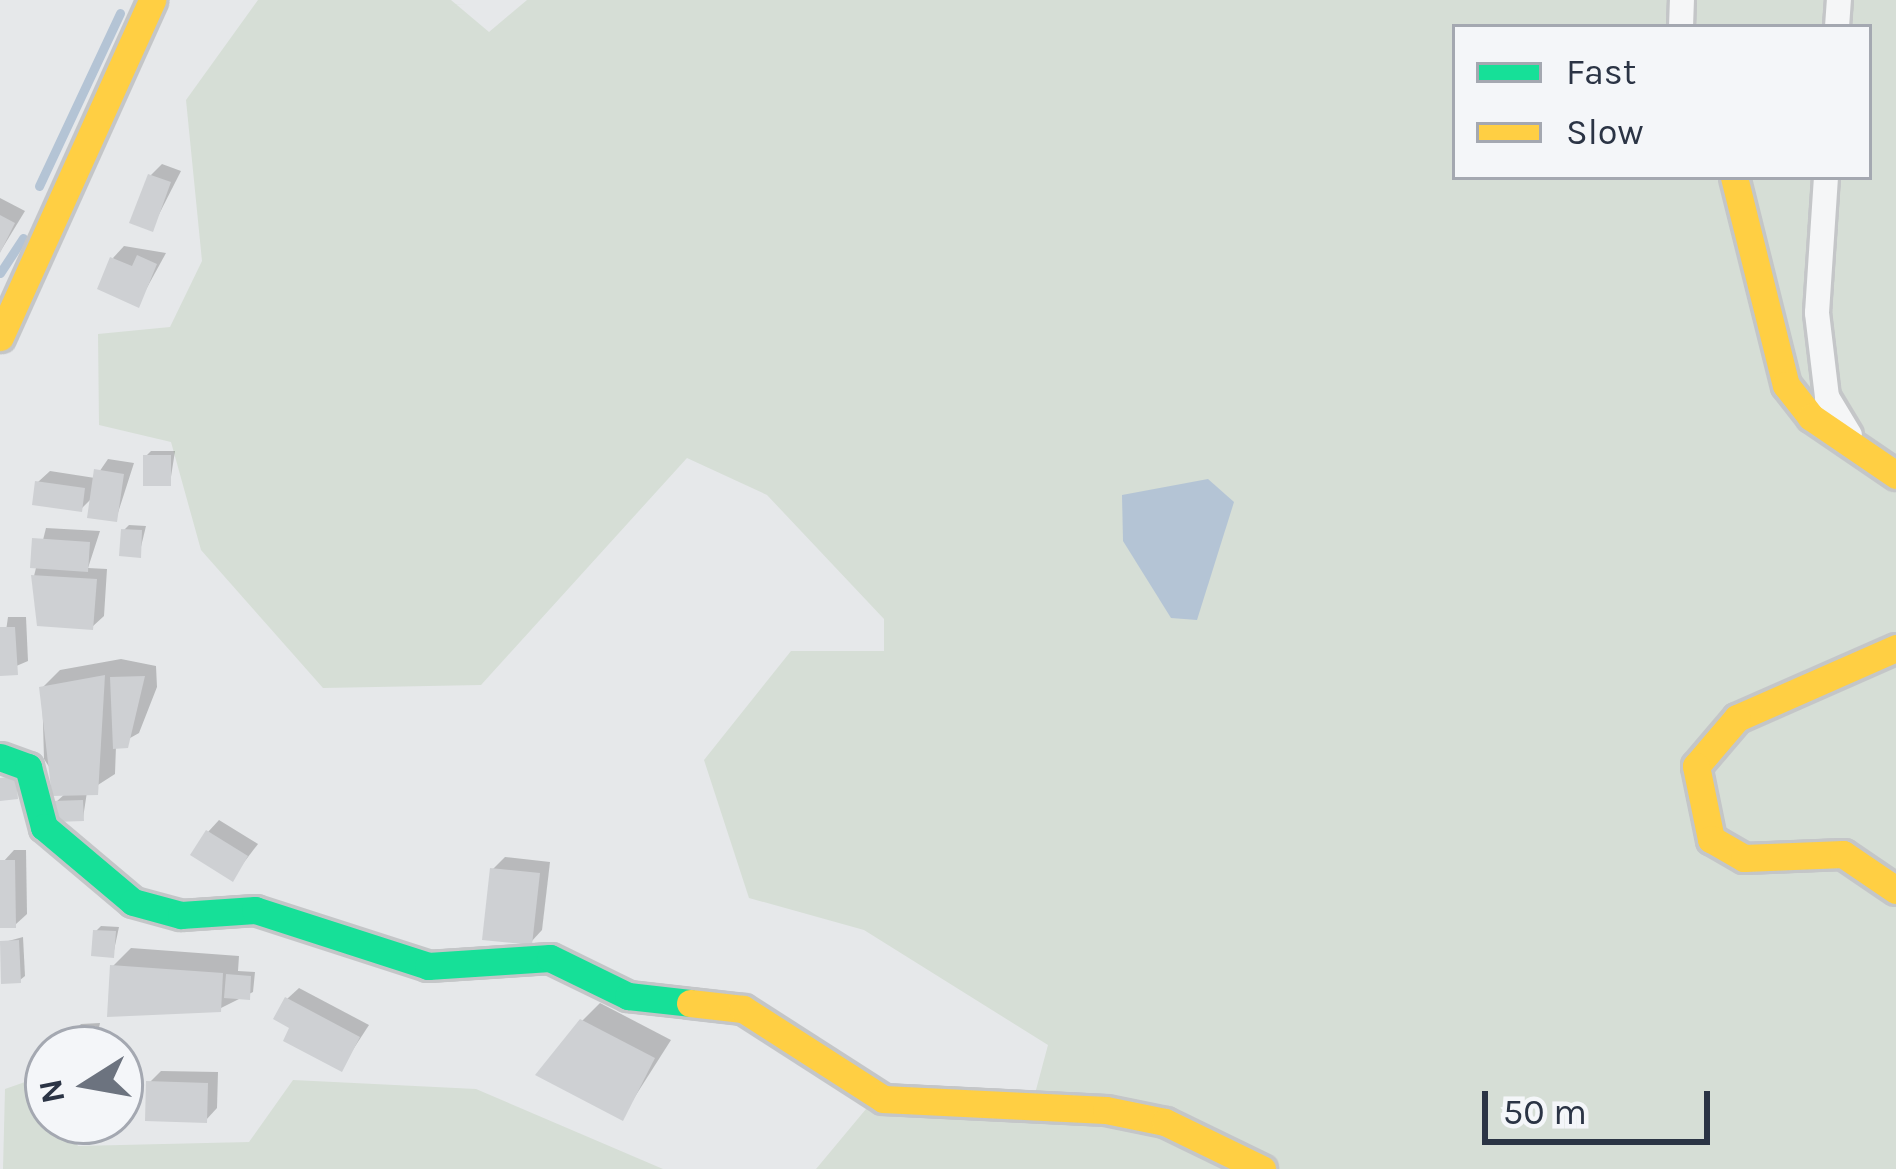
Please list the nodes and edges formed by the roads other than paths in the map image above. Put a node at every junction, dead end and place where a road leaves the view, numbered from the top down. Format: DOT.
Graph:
graph roads {
  1 [pos="152,0"];
  2 [pos="1735,180"];
  3 [pos="1826,180"];
  4 [pos="0,337"];
  5 [pos="1850,435"];
  6 [pos="1896,475"];
  7 [pos="1896,648"];
  8 [pos="0,757"];
  9 [pos="1896,890"];
  10 [pos="1262,1169"];
  1 -- 4 [label="street"];
  2 -- 5 [label="street"];
  3 -- 5 [label="street"];
  5 -- 6 [label="street"];
  7 -- 9 [label="street"];
  8 -- 10 [label="street"];
}
